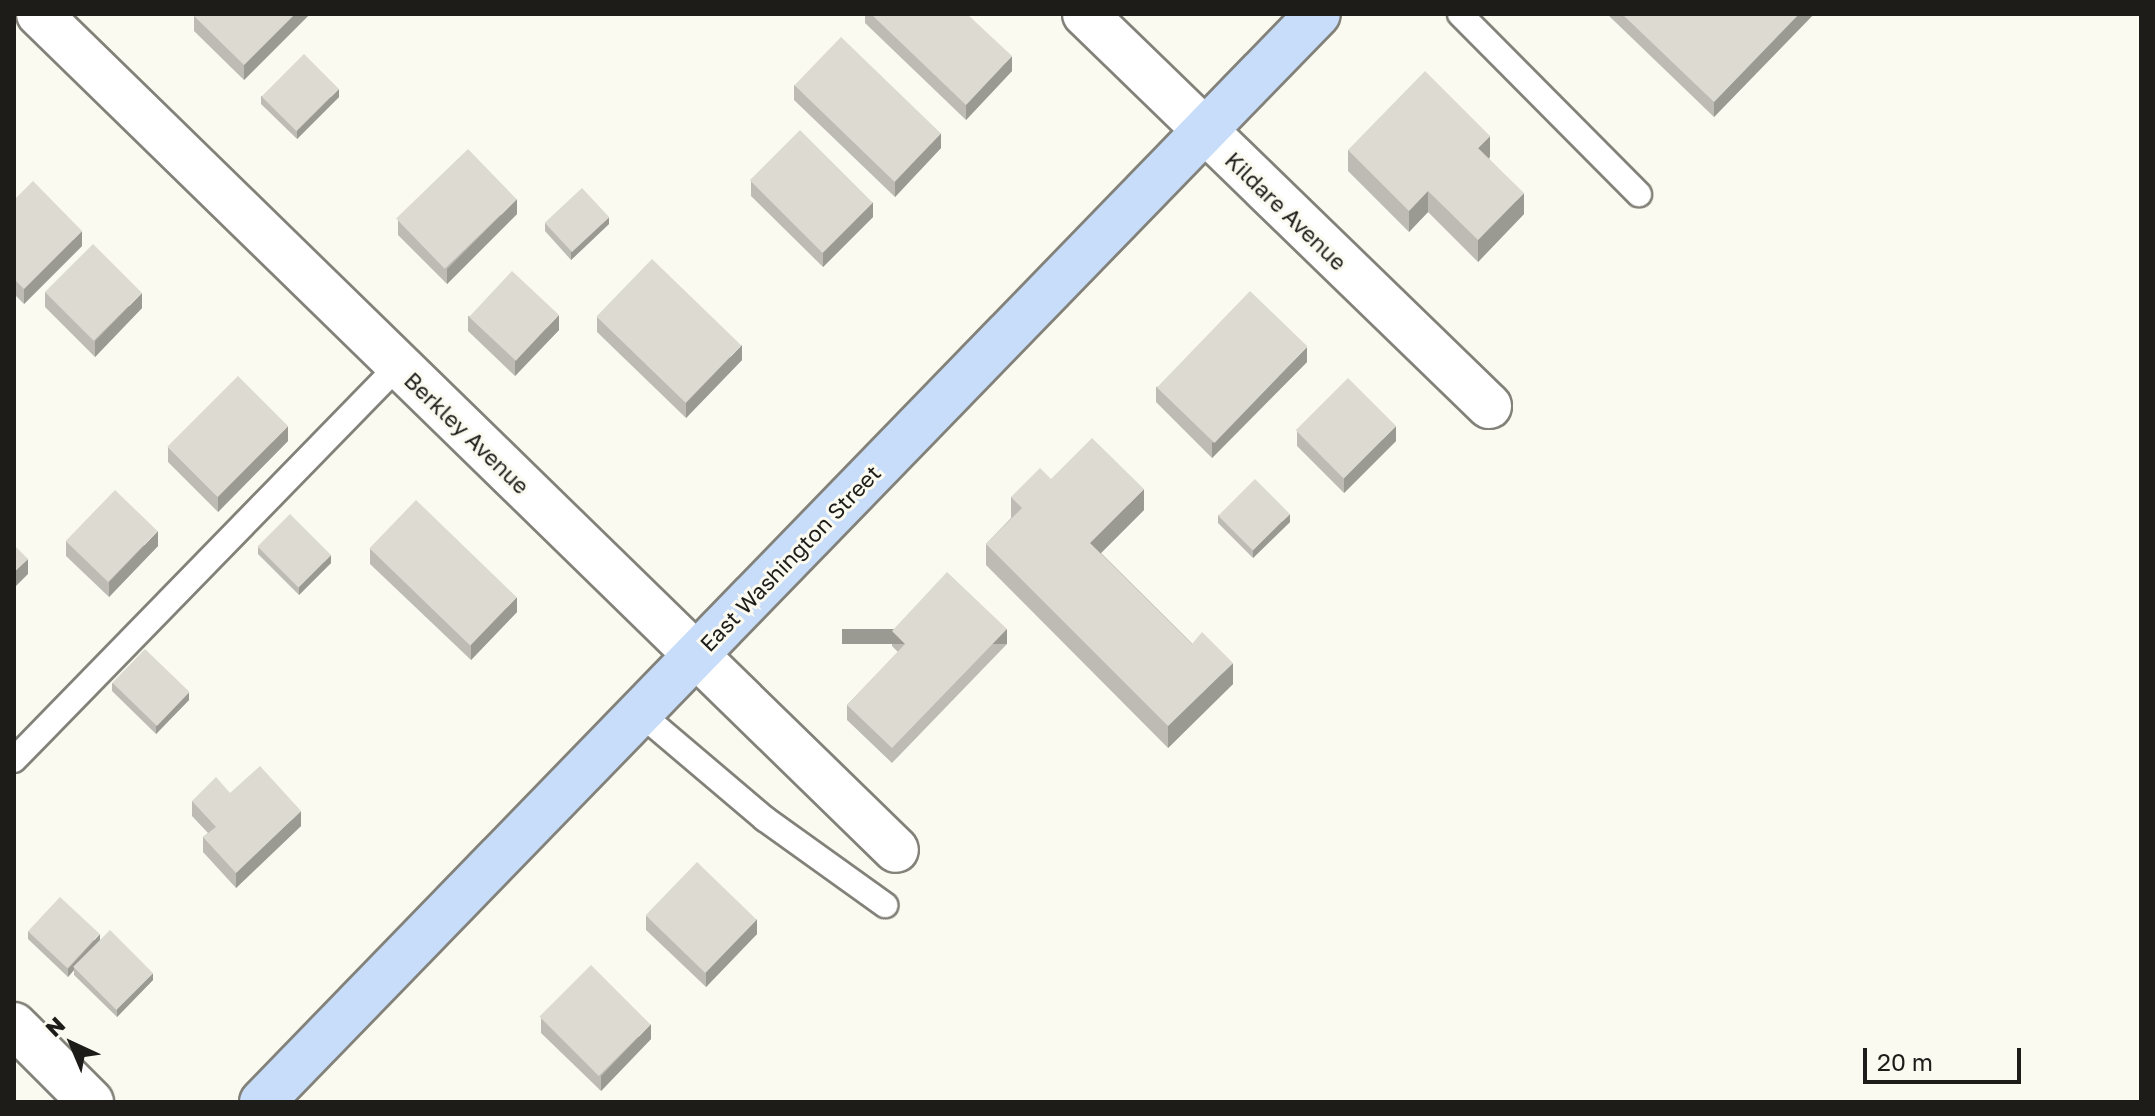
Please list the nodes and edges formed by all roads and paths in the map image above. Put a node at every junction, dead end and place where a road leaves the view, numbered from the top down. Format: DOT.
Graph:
graph roads {
  1 [pos="39,14"];
  2 [pos="1085,14"];
  3 [pos="1318,14"];
  4 [pos="1460,14"];
  5 [pos="1204,132"];
  6 [pos="1639,194"];
  7 [pos="398,366"];
  8 [pos="1489,406"];
  9 [pos="695,656"];
  10 [pos="640,713"];
  11 [pos="14,760"];
  12 [pos="896,850"];
  13 [pos="885,905"];
  14 [pos="14,1025"];
  15 [pos="91,1102"];
  16 [pos="262,1102"];
  1 -- 7 [label="street, Berkley Avenue"];
  2 -- 5 [label="street, Kildare Avenue"];
  3 -- 5 [label="street, East Washington Street"];
  4 -- 6 [label="lane"];
  5 -- 8 [label="street, Kildare Avenue"];
  5 -- 9 [label="street, East Washington Street"];
  7 -- 9 [label="street, Berkley Avenue"];
  7 -- 11 [label="lane"];
  9 -- 10 [label="street, East Washington Street"];
  9 -- 12 [label="street, Berkley Avenue"];
  10 -- 13 [label="lane"];
  10 -- 16 [label="street, East Washington Street"];
  14 -- 15 [label="street"];
}
